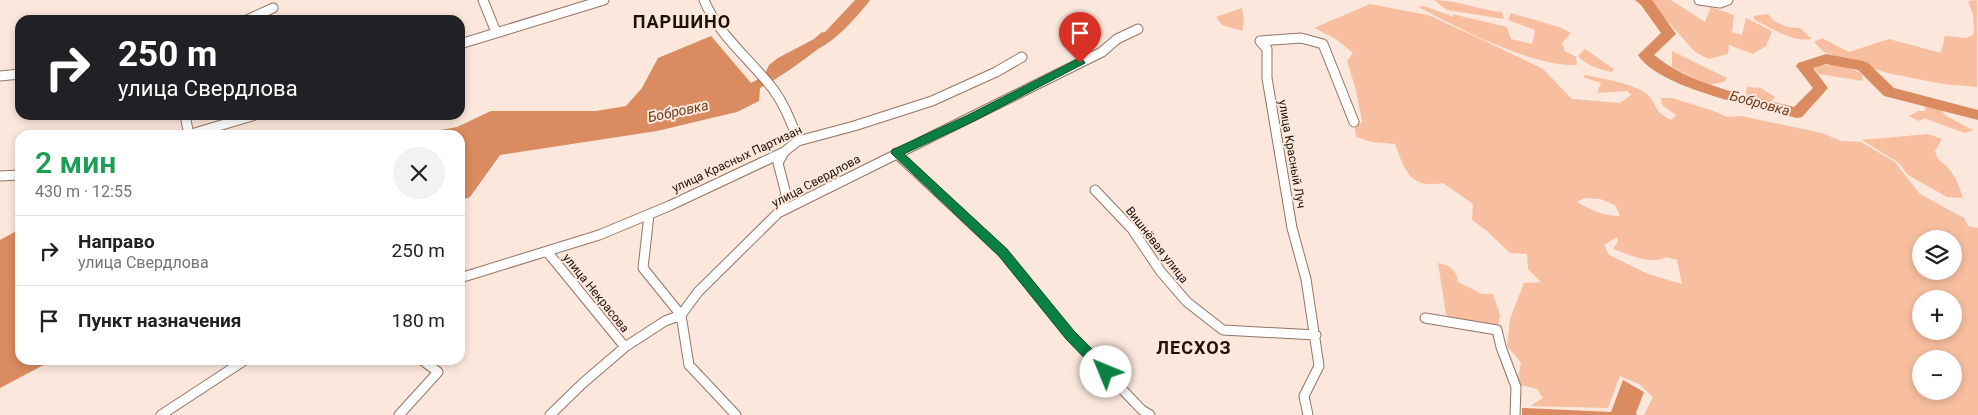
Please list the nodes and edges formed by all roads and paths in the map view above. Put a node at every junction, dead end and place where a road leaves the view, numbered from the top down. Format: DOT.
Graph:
graph roads {
  1 [pos="483,0"];
  2 [pos="604,0"];
  3 [pos="704,0"];
  4 [pos="1699,0"];
  5 [pos="1728,0"];
  6 [pos="574,4"];
  7 [pos="273,8"];
  8 [pos="258,15"];
  9 [pos="1138,30"];
  10 [pos="496,32"];
  11 [pos="465,42"];
  12 [pos="1022,57"];
  13 [pos="15,74"];
  14 [pos="0,76"];
  15 [pos="238,120"];
  16 [pos="1354,122"];
  17 [pos="205,130"];
  18 [pos="798,141"];
  19 [pos="784,152"];
  20 [pos="896,153"];
  21 [pos="15,175"];
  22 [pos="0,176"];
  23 [pos="1095,190"];
  24 [pos="778,213"];
  25 [pos="649,214"];
  26 [pos="548,254"];
  27 [pos="465,277"];
  28 [pos="681,315"];
  29 [pos="1425,318"];
  30 [pos="1316,335"];
  31 [pos="625,347"];
  32 [pos="237,365"];
  33 [pos="429,365"];
  34 [pos="161,415"];
  35 [pos="399,415"];
  36 [pos="550,415"];
  37 [pos="736,415"];
  38 [pos="1150,415"];
  39 [pos="1308,415"];
  40 [pos="1515,415"];
  1 -- 10 [label="street"];
  2 -- 6 [label="street"];
  3 -- 18 [label="street"];
  4 -- 5 [label="street"];
  6 -- 10 [label="street"];
  7 -- 8 [label="street"];
  9 -- 20 [label="street, улица Свердлова"];
  10 -- 11 [label="street"];
  12 -- 18 [label="street, улица Красных Партизан"];
  13 -- 14 [label="street"];
  15 -- 17 [label="street"];
  16 -- 30 [label="street, улица Красный Луч"];
  18 -- 19 [label="street, улица Красных Партизан"];
  19 -- 24 [label="street"];
  19 -- 25 [label="street, улица Красных Партизан"];
  20 -- 24 [label="street, улица Свердлова"];
  20 -- 38 [label="street"];
  21 -- 22 [label="street"];
  23 -- 30 [label="street, Вишнёвая улица"];
  24 -- 28 [label="street, улица Свердлова"];
  25 -- 26 [label="street, улица Красных Партизан"];
  25 -- 28 [label="street"];
  26 -- 27 [label="street, улица Красных Партизан"];
  26 -- 31 [label="street, улица Некрасова"];
  28 -- 31 [label="street, улица Свердлова"];
  28 -- 37 [label="street"];
  29 -- 40 [label="street"];
  30 -- 39 [label="street, улица Красный Луч"];
  31 -- 36 [label="street, улица Свердлова"];
  32 -- 34 [label="street"];
  33 -- 35 [label="street"];
}
